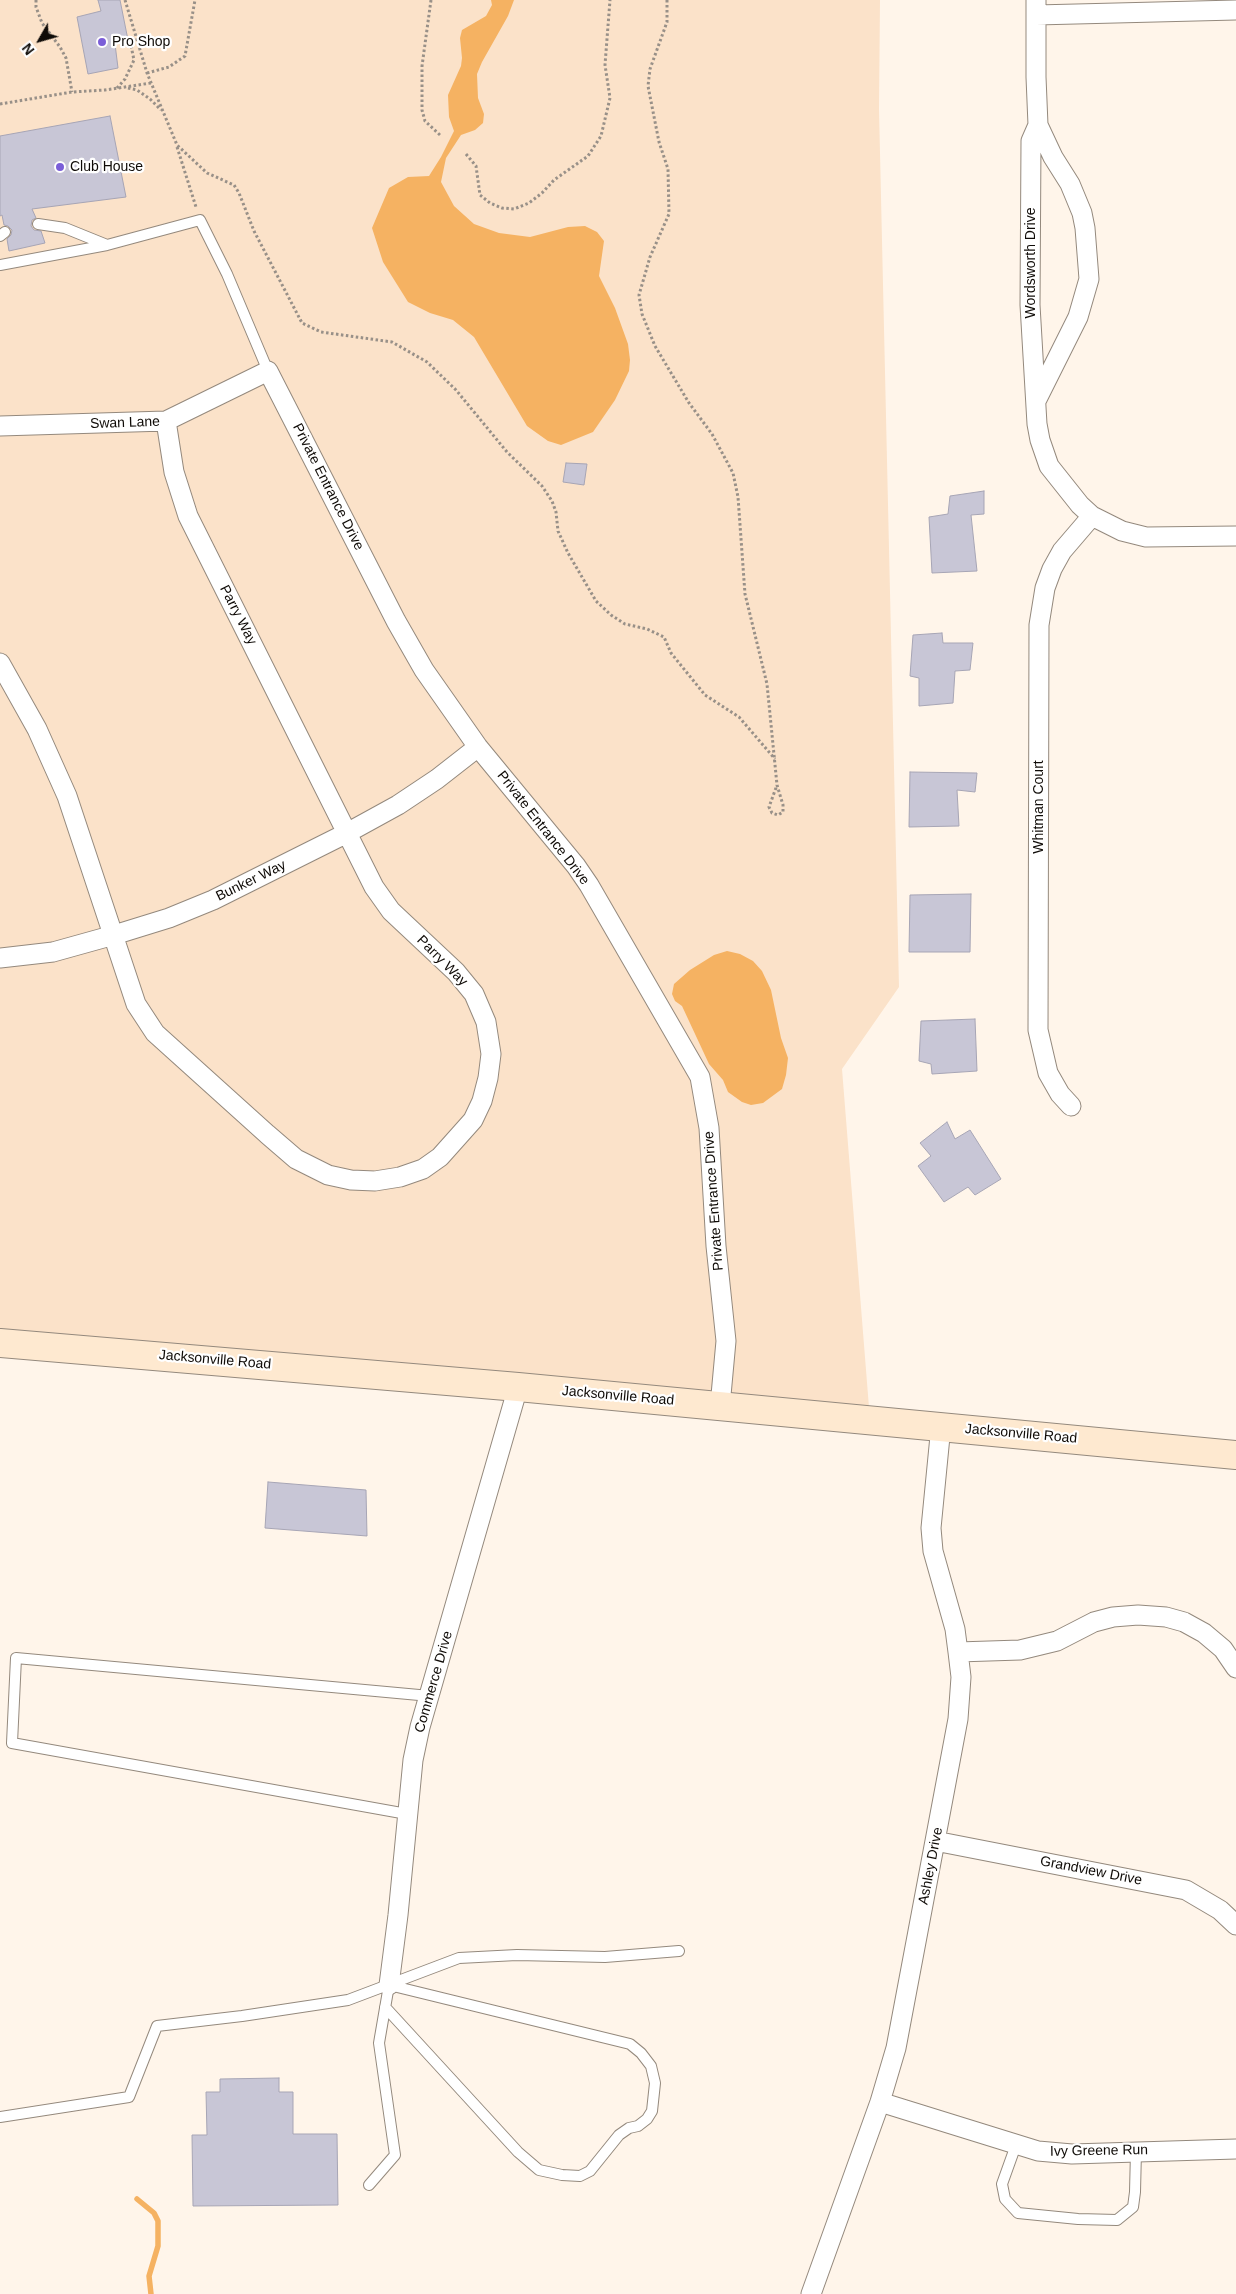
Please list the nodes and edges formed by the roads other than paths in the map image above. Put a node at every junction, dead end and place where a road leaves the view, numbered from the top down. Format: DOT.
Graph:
graph roads {
  1 [pos="1036,8"];
  2 [pos="1236,10"];
  3 [pos="1038,125"];
  4 [pos="38,224"];
  5 [pos="107,245"];
  6 [pos="0,265"];
  7 [pos="268,371"];
  8 [pos="1035,403"];
  9 [pos="166,422"];
  10 [pos="0,426"];
  11 [pos="1092,516"];
  12 [pos="1236,536"];
  13 [pos="0,663"];
  14 [pos="478,747"];
  15 [pos="347,833"];
  16 [pos="114,935"];
  17 [pos="0,958"];
  18 [pos="1071,1106"];
  19 [pos="0,1343"];
  20 [pos="518,1387"];
  21 [pos="720,1406"];
  22 [pos="941,1426"];
  23 [pos="1236,1455"];
  24 [pos="958,1652"];
  25 [pos="1236,1668"];
  26 [pos="430,1696"];
  27 [pos="407,1814"];
  28 [pos="935,1841"];
  29 [pos="1236,1925"];
  30 [pos="679,1951"];
  31 [pos="389,1985"];
  32 [pos="385,2007"];
  33 [pos="880,2102"];
  34 [pos="0,2117"];
  35 [pos="1016,2145"];
  36 [pos="1236,2148"];
  37 [pos="1136,2151"];
  38 [pos="368,2185"];
  39 [pos="811,2294"];
  1 -- 2 [label="street"];
  1 -- 3 [label="street, Wordsworth Drive"];
  3 -- 8 [label="street, Wordsworth Drive"];
  3 -- 8 [label="street, Wordsworth Drive"];
  4 -- 5 [label="lane"];
  5 -- 6 [label="lane"];
  5 -- 7 [label="lane"];
  7 -- 9 [label="street, Swan Lane"];
  7 -- 14 [label="street, Private Entrance Drive"];
  8 -- 11 [label="street, Wordsworth Drive"];
  9 -- 10 [label="street, Swan Lane"];
  9 -- 15 [label="street, Parry Way"];
  11 -- 12 [label="street, Wordsworth Drive"];
  11 -- 18 [label="street, Whitman Court"];
  13 -- 16 [label="street, Parry Way"];
  14 -- 15 [label="street, Bunker Way"];
  14 -- 21 [label="street, Private Entrance Drive"];
  15 -- 16 [label="street, Bunker Way"];
  15 -- 16 [label="street, Parry Way"];
  16 -- 17 [label="street, Bunker Way"];
  19 -- 20 [label="main road, Jacksonville Road"];
  20 -- 21 [label="main road, Jacksonville Road"];
  20 -- 26 [label="street, Commerce Drive"];
  21 -- 22 [label="main road, Jacksonville Road"];
  22 -- 23 [label="main road, Jacksonville Road"];
  22 -- 24 [label="street, Ashley Drive"];
  24 -- 25 [label="street"];
  24 -- 28 [label="street, Ashley Drive"];
  26 -- 27 [label="street, Commerce Drive"];
  26 -- 27 [label="lane"];
  27 -- 31 [label="street, Commerce Drive"];
  28 -- 29 [label="street, Grandview Drive"];
  28 -- 33 [label="street, Ashley Drive"];
  30 -- 31 [label="lane"];
  31 -- 32 [label="lane"];
  31 -- 32 [label="lane"];
  31 -- 34 [label="lane"];
  32 -- 38 [label="lane"];
  33 -- 35 [label="street, Ivy Greene Run"];
  33 -- 39 [label="street, Ashley Drive"];
  35 -- 37 [label="street, Ivy Greene Run"];
  35 -- 37 [label="lane"];
  36 -- 37 [label="street, Ivy Greene Run"];
}
